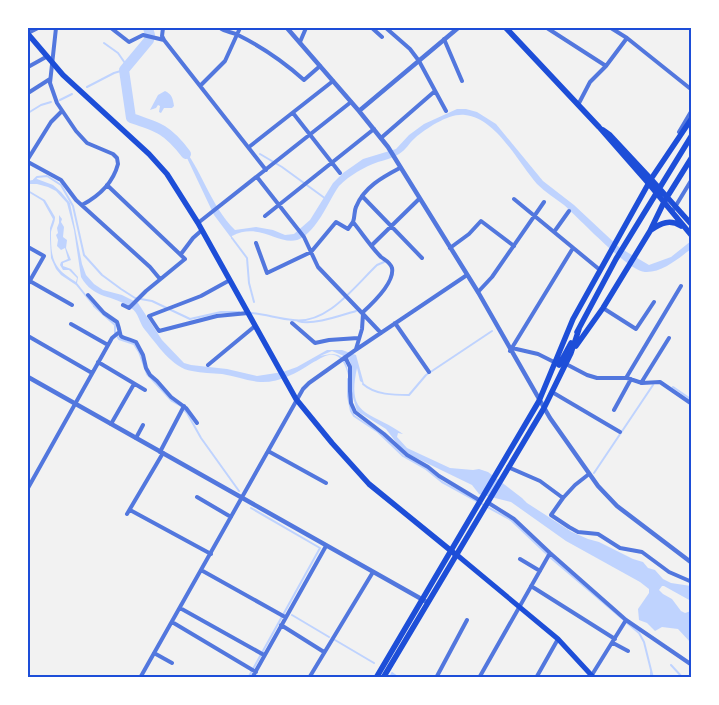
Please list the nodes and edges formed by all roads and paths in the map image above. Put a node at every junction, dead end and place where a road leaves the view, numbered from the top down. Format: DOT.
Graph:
graph roads {
  1 [pos="38,28"];
  2 [pos="56,28"];
  3 [pos="112,28"];
  4 [pos="163,28"];
  5 [pos="220,28"];
  6 [pos="240,28"];
  7 [pos="287,28"];
  8 [pos="306,28"];
  9 [pos="372,28"];
  10 [pos="386,28"];
  11 [pos="458,28"];
  12 [pos="548,28"];
  13 [pos="611,28"];
  14 [pos="623,28"];
  15 [pos="510,29"];
  16 [pos="28,33"];
  17 [pos="619,33"];
  18 [pos="237,34"];
  19 [pos="382,37"];
  20 [pos="627,38"];
  21 [pos="444,39"];
  22 [pos="164,40"];
  23 [pos="300,42"];
  24 [pos="46,57"];
  25 [pos="419,61"];
  26 [pos="51,63"];
  27 [pos="320,66"];
  28 [pos="606,66"];
  29 [pos="28,67"];
  30 [pos="50,79"];
  31 [pos="333,81"];
  32 [pos="462,81"];
  33 [pos="201,85"];
  34 [pos="692,90"];
  35 [pos="435,91"];
  36 [pos="28,93"];
  37 [pos="351,102"];
  38 [pos="578,105"];
  39 [pos="692,110"];
  40 [pos="359,111"];
  41 [pos="446,111"];
  42 [pos="62,112"];
  43 [pos="293,113"];
  44 [pos="692,118"];
  45 [pos="374,129"];
  46 [pos="310,135"];
  47 [pos="692,136"];
  48 [pos="381,138"];
  49 [pos="249,147"];
  50 [pos="666,156"];
  51 [pos="692,156"];
  52 [pos="28,160"];
  53 [pos="333,163"];
  54 [pos="400,168"];
  55 [pos="266,170"];
  56 [pos="340,173"];
  57 [pos="257,177"];
  58 [pos="692,179"];
  59 [pos="650,182"];
  60 [pos="107,185"];
  61 [pos="362,196"];
  62 [pos="667,196"];
  63 [pos="419,199"];
  64 [pos="514,199"];
  65 [pos="544,202"];
  66 [pos="664,202"];
  67 [pos="82,204"];
  68 [pos="278,205"];
  69 [pos="676,206"];
  70 [pos="569,211"];
  71 [pos="672,212"];
  72 [pos="264,216"];
  73 [pos="534,216"];
  74 [pos="353,222"];
  75 [pos="198,223"];
  76 [pos="692,225"];
  77 [pos="392,226"];
  78 [pos="685,228"];
  79 [pos="202,230"];
  80 [pos="650,231"];
  81 [pos="554,232"];
  82 [pos="692,236"];
  83 [pos="256,243"];
  84 [pos="372,245"];
  85 [pos="514,246"];
  86 [pos="28,247"];
  87 [pos="450,248"];
  88 [pos="573,248"];
  89 [pos="311,252"];
  90 [pos="181,254"];
  91 [pos="422,258"];
  92 [pos="600,270"];
  93 [pos="467,275"];
  94 [pos="160,280"];
  95 [pos="230,280"];
  96 [pos="28,282"];
  97 [pos="681,286"];
  98 [pos="478,292"];
  99 [pos="88,295"];
  100 [pos="654,302"];
  101 [pos="72,305"];
  102 [pos="123,305"];
  103 [pos="603,308"];
  104 [pos="248,313"];
  105 [pos="362,314"];
  106 [pos="292,323"];
  107 [pos="395,323"];
  108 [pos="71,324"];
  109 [pos="255,326"];
  110 [pos="579,329"];
  111 [pos="118,333"];
  112 [pos="381,333"];
  113 [pos="28,336"];
  114 [pos="358,338"];
  115 [pos="669,338"];
  116 [pos="108,345"];
  117 [pos="511,349"];
  118 [pos="355,350"];
  119 [pos="571,353"];
  120 [pos="345,357"];
  121 [pos="98,362"];
  122 [pos="556,363"];
  123 [pos="566,364"];
  124 [pos="208,365"];
  125 [pos="429,372"];
  126 [pos="92,373"];
  127 [pos="28,378"];
  128 [pos="628,379"];
  129 [pos="549,381"];
  130 [pos="641,383"];
  131 [pos="134,384"];
  132 [pos="145,390"];
  133 [pos="552,392"];
  134 [pos="296,399"];
  135 [pos="539,401"];
  136 [pos="75,404"];
  137 [pos="692,404"];
  138 [pos="184,406"];
  139 [pos="544,408"];
  140 [pos="614,410"];
  141 [pos="196,423"];
  142 [pos="111,424"];
  143 [pos="143,425"];
  144 [pos="620,432"];
  145 [pos="136,438"];
  146 [pos="268,451"];
  147 [pos="162,452"];
  148 [pos="508,467"];
  149 [pos="589,474"];
  150 [pos="326,483"];
  151 [pos="28,488"];
  152 [pos="197,497"];
  153 [pos="242,498"];
  154 [pos="481,498"];
  155 [pos="563,498"];
  156 [pos="488,500"];
  157 [pos="130,510"];
  158 [pos="127,514"];
  159 [pos="232,517"];
  160 [pos="326,546"];
  161 [pos="450,550"];
  162 [pos="211,554"];
  163 [pos="550,554"];
  164 [pos="457,555"];
  165 [pos="520,560"];
  166 [pos="692,563"];
  167 [pos="202,570"];
  168 [pos="540,571"];
  169 [pos="373,572"];
  170 [pos="692,582"];
  171 [pos="531,586"];
  172 [pos="422,599"];
  173 [pos="429,602"];
  174 [pos="519,607"];
  175 [pos="180,608"];
  176 [pos="286,617"];
  177 [pos="467,620"];
  178 [pos="626,620"];
  179 [pos="172,622"];
  180 [pos="281,625"];
  181 [pos="558,639"];
  182 [pos="614,641"];
  183 [pos="628,651"];
  184 [pos="324,652"];
  185 [pos="154,654"];
  186 [pos="264,655"];
  187 [pos="172,663"];
  188 [pos="692,665"];
  189 [pos="256,672"];
  190 [pos="592,677"];
  191 [pos="140,678"];
  192 [pos="252,678"];
  193 [pos="309,678"];
  194 [pos="376,678"];
  195 [pos="383,678"];
  196 [pos="436,678"];
  197 [pos="479,678"];
  198 [pos="536,678"];
  1 -- 16 [label="street"];
  2 -- 26 [label="street"];
  3 -- 22 [label="street"];
  4 -- 22 [label="street"];
  5 -- 18 [label="street"];
  6 -- 18 [label="street"];
  7 -- 23 [label="street"];
  8 -- 23 [label="street"];
  9 -- 19 [label="street"];
  10 -- 25 [label="street"];
  11 -- 21 [label="street"];
  12 -- 28 [label="street"];
  13 -- 17 [label="street"];
  14 -- 17 [label="street"];
  15 -- 38 [label="main road"];
  16 -- 24 [label="main road"];
  17 -- 20 [label="street"];
  18 -- 27 [label="street"];
  18 -- 33 [label="street"];
  20 -- 28 [label="street"];
  20 -- 34 [label="street"];
  21 -- 25 [label="street"];
  21 -- 32 [label="street"];
  22 -- 33 [label="street"];
  23 -- 27 [label="street"];
  24 -- 26 [label="main road"];
  24 -- 29 [label="street"];
  25 -- 35 [label="street"];
  25 -- 40 [label="street"];
  26 -- 30 [label="street"];
  26 -- 75 [label="main road"];
  27 -- 31 [label="street"];
  28 -- 38 [label="street"];
  30 -- 36 [label="street"];
  30 -- 42 [label="street"];
  31 -- 37 [label="street"];
  31 -- 43 [label="street"];
  33 -- 49 [label="street"];
  35 -- 41 [label="street"];
  35 -- 48 [label="street"];
  37 -- 40 [label="street"];
  37 -- 46 [label="street"];
  38 -- 59 [label="main road"];
  39 -- 50 [label="street"];
  40 -- 45 [label="street"];
  42 -- 52 [label="street"];
  42 -- 60 [label="street"];
  43 -- 46 [label="street"];
  43 -- 49 [label="street"];
  44 -- 50 [label="main road"];
  45 -- 48 [label="street"];
  45 -- 53 [label="street"];
  46 -- 53 [label="street"];
  46 -- 55 [label="street"];
  47 -- 110 [label="main road"];
  48 -- 54 [label="street"];
  49 -- 55 [label="street"];
  50 -- 59 [label="main road"];
  51 -- 62 [label="main road"];
  52 -- 67 [label="street"];
  53 -- 56 [label="street"];
  53 -- 68 [label="street"];
  54 -- 61 [label="street"];
  54 -- 63 [label="street"];
  55 -- 57 [label="street"];
  57 -- 68 [label="street"];
  57 -- 75 [label="street"];
  58 -- 69 [label="street"];
  59 -- 62 [label="main road"];
  59 -- 66 [label="main road"];
  59 -- 92 [label="main road"];
  60 -- 67 [label="street"];
  60 -- 90 [label="street"];
  61 -- 74 [label="street"];
  61 -- 77 [label="street"];
  62 -- 66 [label="main road"];
  62 -- 69 [label="main road"];
  63 -- 77 [label="street"];
  63 -- 87 [label="street"];
  64 -- 73 [label="street"];
  65 -- 73 [label="street"];
  66 -- 71 [label="main road"];
  66 -- 80 [label="main road"];
  67 -- 94 [label="street"];
  68 -- 72 [label="street"];
  68 -- 89 [label="street"];
  69 -- 71 [label="street"];
  69 -- 76 [label="main road"];
  70 -- 81 [label="street"];
  71 -- 78 [label="main road"];
  73 -- 81 [label="street"];
  73 -- 85 [label="street"];
  74 -- 84 [label="street"];
  74 -- 89 [label="street"];
  75 -- 79 [label="main road"];
  77 -- 84 [label="street"];
  77 -- 91 [label="street"];
  78 -- 80 [label="main road"];
  78 -- 82 [label="main road"];
  79 -- 90 [label="street"];
  79 -- 95 [label="main road"];
  80 -- 103 [label="main road"];
  81 -- 88 [label="street"];
  83 -- 89 [label="street"];
  84 -- 105 [label="street"];
  85 -- 87 [label="street"];
  85 -- 98 [label="street"];
  86 -- 96 [label="street"];
  87 -- 93 [label="street"];
  88 -- 92 [label="street"];
  88 -- 117 [label="street"];
  89 -- 105 [label="street"];
  90 -- 94 [label="street"];
  92 -- 122 [label="main road"];
  93 -- 98 [label="street"];
  93 -- 107 [label="street"];
  94 -- 102 [label="street"];
  95 -- 104 [label="main road"];
  95 -- 104 [label="street"];
  96 -- 101 [label="street"];
  97 -- 128 [label="street"];
  98 -- 117 [label="street"];
  99 -- 111 [label="street"];
  100 -- 103 [label="street"];
  103 -- 119 [label="main road"];
  104 -- 109 [label="main road"];
  105 -- 112 [label="street"];
  105 -- 114 [label="street"];
  106 -- 114 [label="street"];
  107 -- 112 [label="street"];
  107 -- 125 [label="street"];
  108 -- 116 [label="street"];
  109 -- 124 [label="street"];
  109 -- 134 [label="main road"];
  110 -- 119 [label="main road"];
  110 -- 129 [label="main road"];
  111 -- 116 [label="street"];
  111 -- 138 [label="street"];
  112 -- 118 [label="street"];
  113 -- 126 [label="street"];
  114 -- 118 [label="street"];
  115 -- 130 [label="street"];
  116 -- 121 [label="street"];
  117 -- 122 [label="street"];
  117 -- 135 [label="street"];
  118 -- 120 [label="street"];
  119 -- 123 [label="main road"];
  120 -- 134 [label="street"];
  120 -- 154 [label="street"];
  121 -- 126 [label="street"];
  121 -- 131 [label="street"];
  122 -- 129 [label="main road"];
  123 -- 128 [label="street"];
  123 -- 133 [label="main road"];
  126 -- 136 [label="street"];
  127 -- 136 [label="street"];
  128 -- 130 [label="street"];
  128 -- 140 [label="street"];
  129 -- 135 [label="main road"];
  130 -- 137 [label="street"];
  131 -- 132 [label="street"];
  131 -- 142 [label="street"];
  133 -- 139 [label="main road"];
  133 -- 144 [label="street"];
  134 -- 146 [label="street"];
  134 -- 161 [label="main road"];
  135 -- 139 [label="street"];
  135 -- 154 [label="main road"];
  136 -- 142 [label="street"];
  136 -- 151 [label="street"];
  138 -- 141 [label="street"];
  138 -- 147 [label="street"];
  139 -- 148 [label="main road"];
  139 -- 149 [label="street"];
  142 -- 145 [label="street"];
  143 -- 145 [label="street"];
  145 -- 147 [label="street"];
  146 -- 150 [label="street"];
  146 -- 153 [label="street"];
  147 -- 153 [label="street"];
  147 -- 157 [label="street"];
  148 -- 155 [label="street"];
  148 -- 156 [label="main road"];
  149 -- 155 [label="street"];
  149 -- 166 [label="street"];
  152 -- 159 [label="street"];
  153 -- 159 [label="street"];
  153 -- 160 [label="street"];
  154 -- 161 [label="main road"];
  155 -- 170 [label="street"];
  156 -- 163 [label="street"];
  156 -- 164 [label="main road"];
  157 -- 158 [label="street"];
  157 -- 162 [label="street"];
  159 -- 162 [label="street"];
  160 -- 169 [label="street"];
  160 -- 176 [label="street"];
  161 -- 164 [label="main road"];
  161 -- 172 [label="main road"];
  162 -- 167 [label="street"];
  163 -- 168 [label="street"];
  163 -- 178 [label="street"];
  164 -- 173 [label="main road"];
  164 -- 174 [label="main road"];
  165 -- 168 [label="street"];
  167 -- 175 [label="street"];
  167 -- 176 [label="street"];
  168 -- 171 [label="street"];
  169 -- 172 [label="street"];
  169 -- 184 [label="street"];
  171 -- 174 [label="street"];
  171 -- 182 [label="street"];
  172 -- 173 [label="street"];
  172 -- 194 [label="main road"];
  173 -- 195 [label="main road"];
  174 -- 181 [label="main road"];
  174 -- 197 [label="street"];
  175 -- 179 [label="street"];
  175 -- 186 [label="street"];
  176 -- 180 [label="street"];
  177 -- 196 [label="street"];
  178 -- 182 [label="street"];
  178 -- 188 [label="street"];
  179 -- 185 [label="street"];
  179 -- 189 [label="street"];
  180 -- 184 [label="street"];
  180 -- 186 [label="street"];
  181 -- 190 [label="main road"];
  181 -- 198 [label="street"];
  182 -- 183 [label="street"];
  182 -- 190 [label="street"];
  184 -- 193 [label="street"];
  185 -- 187 [label="street"];
  185 -- 191 [label="street"];
  186 -- 189 [label="street"];
  189 -- 192 [label="street"];
}
